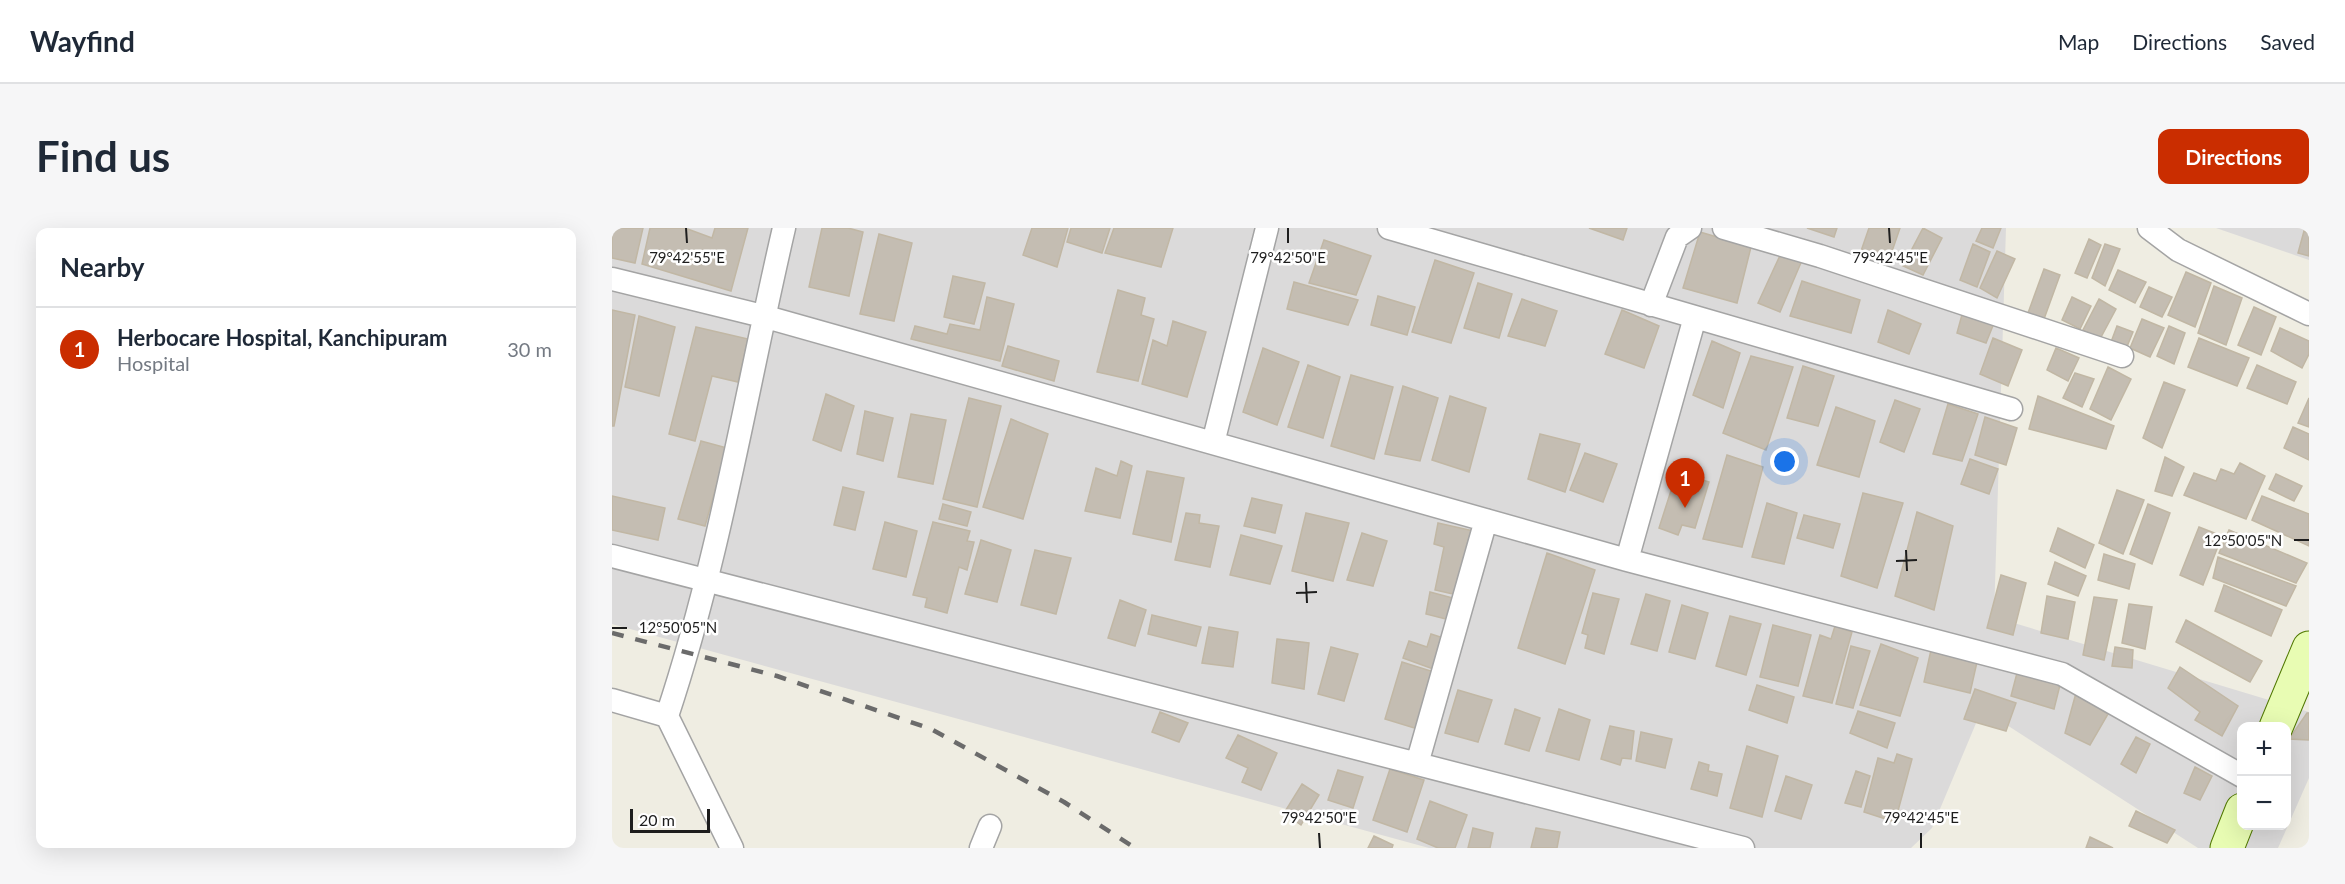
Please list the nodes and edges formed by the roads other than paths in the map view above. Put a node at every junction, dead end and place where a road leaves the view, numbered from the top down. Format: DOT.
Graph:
graph roads {
  1 [pos="784,228"];
  2 [pos="1267,228"];
  3 [pos="1389,228"];
  4 [pos="1690,228"];
  5 [pos="1724,228"];
  6 [pos="2149,228"];
  7 [pos="1456,237"];
  8 [pos="612,279"];
  9 [pos="1651,305"];
  10 [pos="2309,314"];
  11 [pos="763,316"];
  12 [pos="1695,317"];
  13 [pos="2122,356"];
  14 [pos="2011,409"];
  15 [pos="1213,443"];
  16 [pos="1486,520"];
  17 [pos="612,556"];
  18 [pos="1628,560"];
  19 [pos="707,581"];
  20 [pos="2309,648"];
  21 [pos="612,700"];
  22 [pos="667,716"];
  23 [pos="2278,722"];
  24 [pos="1417,764"];
  25 [pos="2237,774"];
  26 [pos="2237,821"];
  27 [pos="990,826"];
  28 [pos="732,848"];
  29 [pos="981,848"];
  30 [pos="1743,848"];
  31 [pos="2227,848"];
  1 -- 11 [label="street"];
  2 -- 15 [label="street"];
  3 -- 7 [label="street"];
  4 -- 9 [label="street"];
  5 -- 13 [label="street"];
  6 -- 10 [label="street"];
  7 -- 9 [label="street"];
  8 -- 11 [label="street"];
  9 -- 12 [label="street"];
  11 -- 15 [label="street"];
  11 -- 19 [label="street"];
  12 -- 14 [label="street"];
  12 -- 18 [label="street"];
  15 -- 16 [label="street"];
  16 -- 18 [label="street"];
  16 -- 24 [label="street"];
  17 -- 19 [label="street"];
  18 -- 25 [label="street"];
  19 -- 22 [label="street"];
  19 -- 24 [label="street"];
  20 -- 23 [label="main road"];
  21 -- 22 [label="street"];
  22 -- 28 [label="street"];
  24 -- 30 [label="street"];
  26 -- 31 [label="main road"];
  27 -- 29 [label="street"];
}
